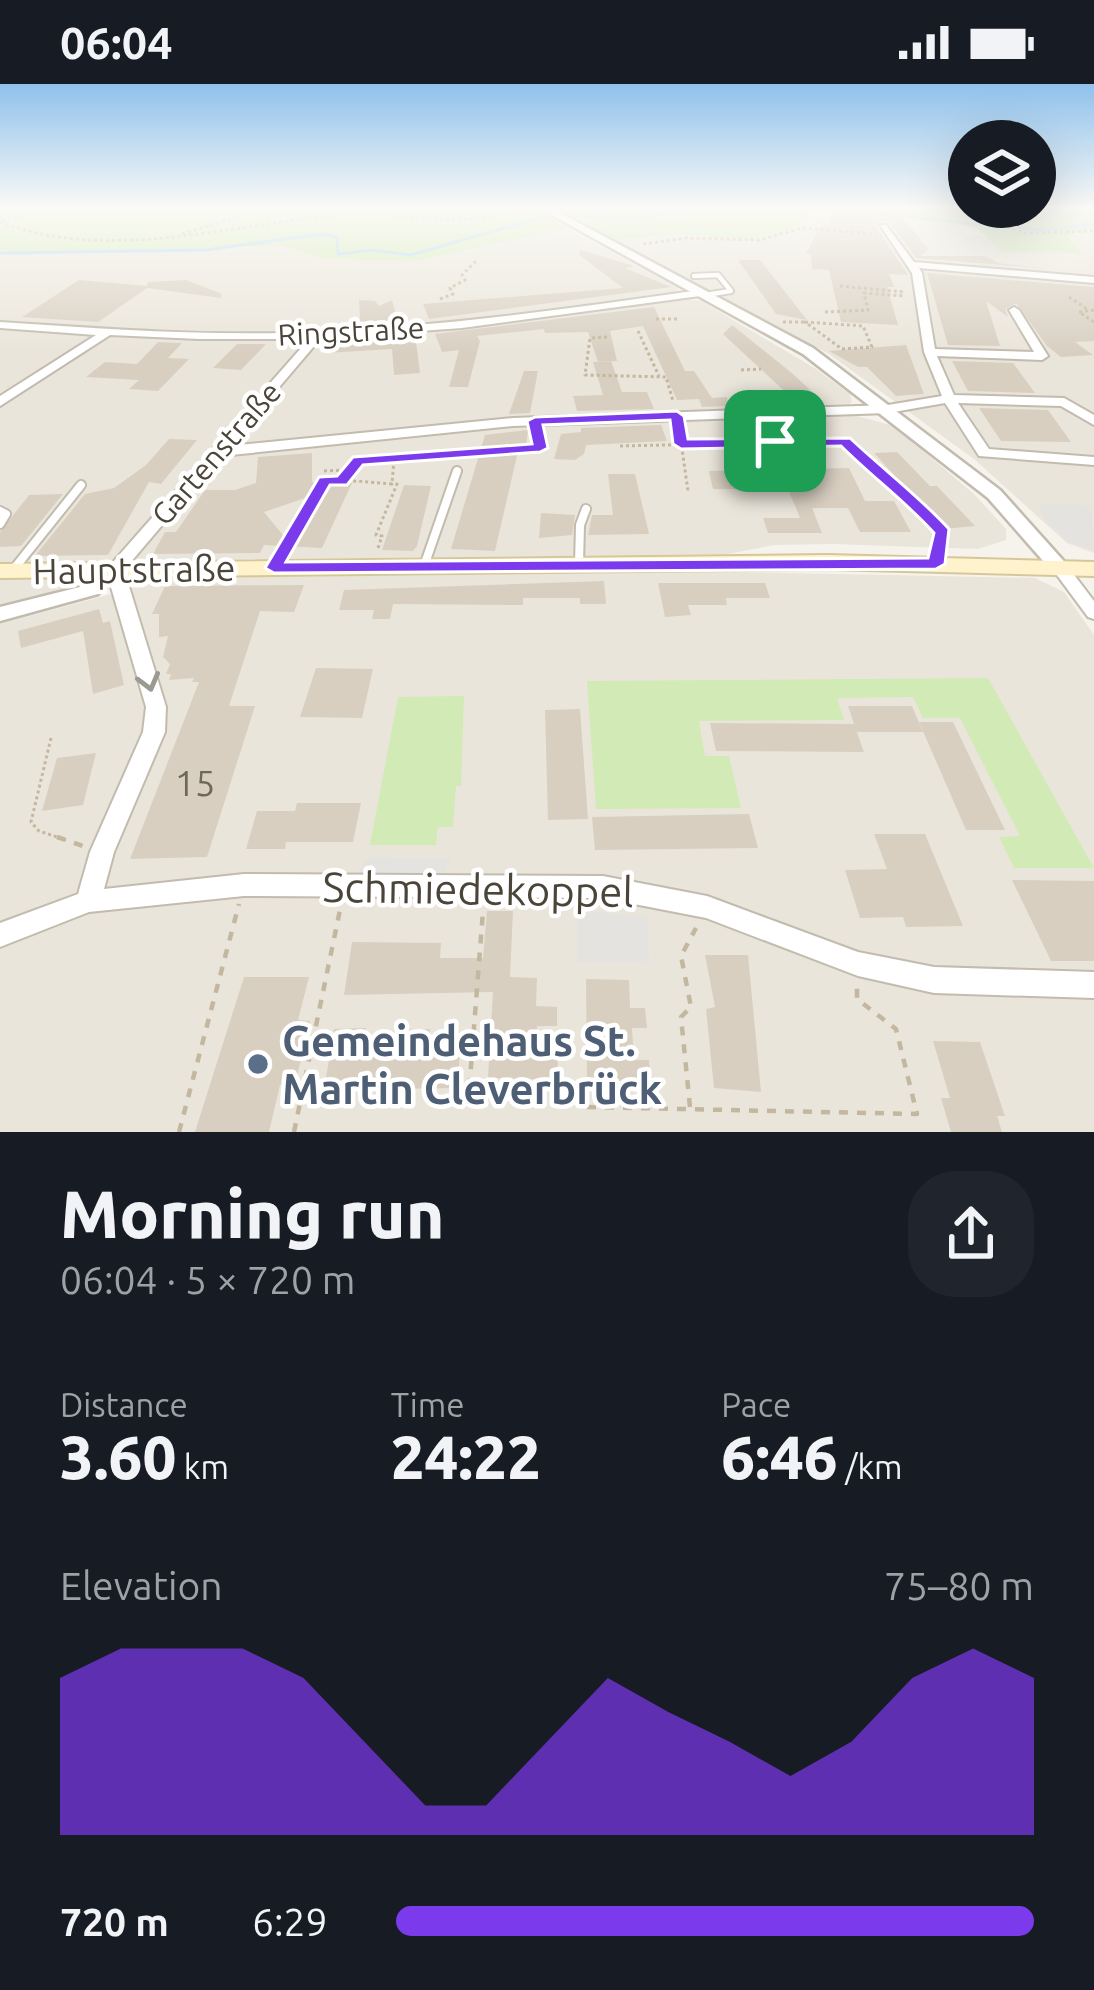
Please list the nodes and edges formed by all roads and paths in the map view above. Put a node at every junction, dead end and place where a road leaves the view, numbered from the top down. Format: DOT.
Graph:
graph roads {
  1 [pos="633,257"];
  2 [pos="906,257"];
  3 [pos="476,261"];
  4 [pos="912,265"];
  5 [pos="694,275"];
  6 [pos="1094,280"];
  7 [pos="840,286"];
  8 [pos="702,294"];
  9 [pos="918,294"];
  10 [pos="1070,297"];
  11 [pos="440,299"];
  12 [pos="1014,310"];
  13 [pos="1091,310"];
  14 [pos="825,312"];
  15 [pos="678,319"];
  16 [pos="656,320"];
  17 [pos="805,322"];
  18 [pos="1094,322"];
  19 [pos="758,323"];
  20 [pos="0,325"];
  21 [pos="638,331"];
  22 [pos="106,332"];
  23 [pos="605,334"];
  24 [pos="318,335"];
  25 [pos="930,352"];
  26 [pos="760,369"];
  27 [pos="742,370"];
  28 [pos="659,377"];
  29 [pos="949,399"];
  30 [pos="0,402"];
  31 [pos="888,409"];
  32 [pos="677,416"];
  33 [pos="535,421"];
  34 [pos="1094,421"];
  35 [pos="681,444"];
  36 [pos="620,446"];
  37 [pos="216,452"];
  38 [pos="394,460"];
  39 [pos="1094,460"];
  40 [pos="347,470"];
  41 [pos="325,471"];
  42 [pos="457,471"];
  43 [pos="342,480"];
  44 [pos="392,484"];
  45 [pos="81,485"];
  46 [pos="688,491"];
  47 [pos="586,509"];
  48 [pos="0,511"];
  49 [pos="0,524"];
  50 [pos="580,564"];
  51 [pos="936,564"];
  52 [pos="424,566"];
  53 [pos="372,567"];
  54 [pos="1059,567"];
  55 [pos="274,568"];
  56 [pos="1094,568"];
  57 [pos="115,570"];
  58 [pos="7,571"];
  59 [pos="1094,613"];
  60 [pos="0,614"];
  61 [pos="51,738"];
  62 [pos="102,852"];
  63 [pos="346,884"];
  64 [pos="244,885"];
  65 [pos="485,885"];
  66 [pos="88,901"];
  67 [pos="707,907"];
  68 [pos="0,935"];
  69 [pos="858,964"];
  70 [pos="1094,985"];
  71 [pos="468,1105"];
  72 [pos="587,1107"];
  73 [pos="690,1109"];
  74 [pos="179,1132"];
  75 [pos="293,1132"];
  1 -- 8 [label="street"];
  2 -- 4 [label="street"];
  3 -- 11 [label="path"];
  4 -- 6 [label="street"];
  4 -- 9 [label="street"];
  5 -- 8 [label="lane"];
  7 -- 9 [label="path"];
  8 -- 19 [label="street"];
  8 -- 24 [label="street, Ringstraße"];
  9 -- 14 [label="path"];
  9 -- 25 [label="street"];
  10 -- 13 [label="path"];
  12 -- 25 [label="street"];
  13 -- 18 [label="path"];
  15 -- 16 [label="path"];
  17 -- 17 [label="path"];
  17 -- 19 [label="path"];
  19 -- 31 [label="street"];
  20 -- 22 [label="street, Ringstraße"];
  21 -- 28 [label="path"];
  22 -- 24 [label="street, Ringstraße"];
  22 -- 30 [label="street"];
  23 -- 28 [label="path"];
  24 -- 37 [label="street, Gartenstraße"];
  25 -- 29 [label="street"];
  26 -- 27 [label="path"];
  28 -- 32 [label="path"];
  29 -- 31 [label="street"];
  29 -- 34 [label="street"];
  29 -- 39 [label="street"];
  31 -- 32 [label="street"];
  31 -- 54 [label="street"];
  32 -- 33 [label="street"];
  32 -- 35 [label="path"];
  33 -- 37 [label="street"];
  33 -- 38 [label="path"];
  35 -- 36 [label="path"];
  35 -- 46 [label="path"];
  35 -- 51 [label="path"];
  37 -- 57 [label="street, Gartenstraße"];
  38 -- 40 [label="path"];
  38 -- 44 [label="path"];
  40 -- 41 [label="path"];
  40 -- 43 [label="path"];
  42 -- 52 [label="lane"];
  43 -- 44 [label="path"];
  43 -- 55 [label="path"];
  44 -- 53 [label="path"];
  45 -- 58 [label="lane"];
  47 -- 50 [label="lane"];
  48 -- 49 [label="lane"];
  50 -- 51 [label="main road, Hauptstraße"];
  50 -- 52 [label="main road, Hauptstraße"];
  51 -- 54 [label="main road, Hauptstraße"];
  52 -- 53 [label="main road, Hauptstraße"];
  53 -- 55 [label="main road, Hauptstraße"];
  54 -- 56 [label="main road, Hauptstraße"];
  54 -- 59 [label="street"];
  55 -- 57 [label="main road, Hauptstraße"];
  57 -- 58 [label="main road, Hauptstraße"];
  57 -- 60 [label="street"];
  57 -- 62 [label="street, one-way"];
  61 -- 62 [label="path"];
  62 -- 66 [label="street"];
  63 -- 64 [label="street, Schmiedekoppel"];
  63 -- 65 [label="street, Schmiedekoppel"];
  63 -- 75 [label="path"];
  64 -- 66 [label="street, Schmiedekoppel"];
  64 -- 74 [label="path"];
  65 -- 67 [label="street, Schmiedekoppel"];
  65 -- 71 [label="path"];
  66 -- 68 [label="street, Schmiedekoppel"];
  67 -- 69 [label="street, Schmiedekoppel"];
  67 -- 73 [label="path"];
  69 -- 70 [label="street, Schmiedekoppel"];
  69 -- 73 [label="path"];
  72 -- 73 [label="path"];
}
